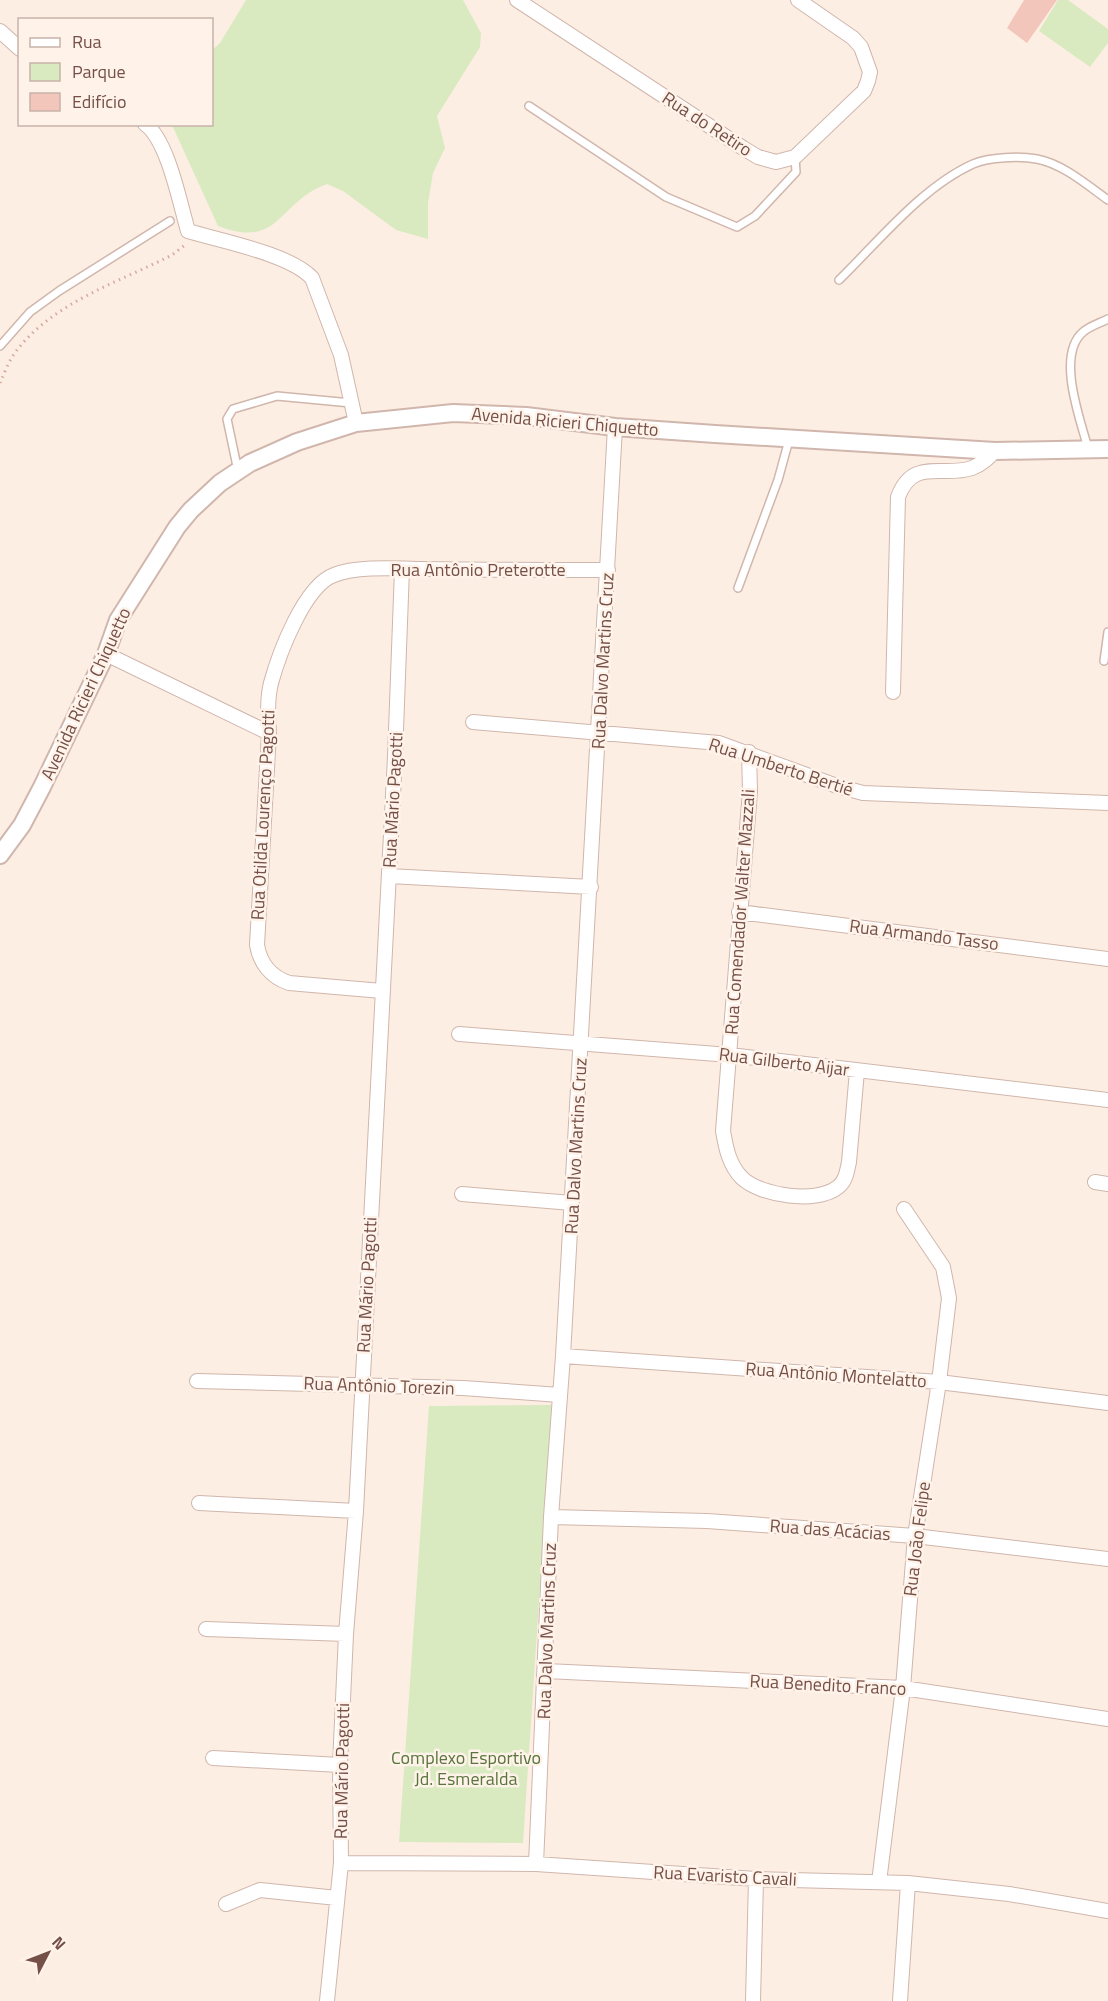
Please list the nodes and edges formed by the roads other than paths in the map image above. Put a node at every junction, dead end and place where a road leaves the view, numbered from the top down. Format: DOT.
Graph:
graph roads {
  1 [pos="517,0"];
  2 [pos="798,0"];
  3 [pos="0,31"];
  4 [pos="18,47"];
  5 [pos="528,106"];
  6 [pos="148,126"];
  7 [pos="795,157"];
  8 [pos="1108,200"];
  9 [pos="170,221"];
  10 [pos="839,280"];
  11 [pos="1108,319"];
  12 [pos="0,346"];
  13 [pos="351,403"];
  14 [pos="356,423"];
  15 [pos="615,427"];
  16 [pos="790,438"];
  17 [pos="1088,449"];
  18 [pos="1108,449"];
  19 [pos="995,451"];
  20 [pos="238,472"];
  21 [pos="402,569"];
  22 [pos="608,570"];
  23 [pos="348,572"];
  24 [pos="738,588"];
  25 [pos="1108,632"];
  26 [pos="106,654"];
  27 [pos="1104,661"];
  28 [pos="893,692"];
  29 [pos="473,722"];
  30 [pos="598,732"];
  31 [pos="269,733"];
  32 [pos="749,752"];
  33 [pos="1108,803"];
  34 [pos="0,855"];
  35 [pos="389,876"];
  36 [pos="591,887"];
  37 [pos="739,912"];
  38 [pos="1108,959"];
  39 [pos="382,991"];
  40 [pos="459,1034"];
  41 [pos="582,1044"];
  42 [pos="730,1055"];
  43 [pos="857,1071"];
  44 [pos="1108,1100"];
  45 [pos="462,1194"];
  46 [pos="572,1203"];
  47 [pos="904,1209"];
  48 [pos="563,1356"];
  49 [pos="197,1381"];
  50 [pos="939,1382"];
  51 [pos="362,1386"];
  52 [pos="560,1395"];
  53 [pos="1108,1403"];
  54 [pos="199,1503"];
  55 [pos="356,1511"];
  56 [pos="551,1517"];
  57 [pos="915,1536"];
  58 [pos="1108,1559"];
  59 [pos="206,1629"];
  60 [pos="346,1634"];
  61 [pos="546,1671"];
  62 [pos="903,1688"];
  63 [pos="1108,1719"];
  64 [pos="213,1758"];
  65 [pos="340,1765"];
  66 [pos="341,1863"];
  67 [pos="536,1864"];
  68 [pos="756,1879"];
  69 [pos="879,1882"];
  70 [pos="908,1883"];
  71 [pos="337,1898"];
  72 [pos="226,1904"];
  73 [pos="1108,1911"];
  74 [pos="327,2001"];
  75 [pos="753,2001"];
  76 [pos="900,2001"];
  1 -- 7 [label="street, Rua do Retiro"];
  2 -- 7 [label="street"];
  3 -- 4 [label="street"];
  5 -- 7 [label="lane"];
  6 -- 13 [label="street"];
  8 -- 10 [label="lane"];
  9 -- 12 [label="lane"];
  11 -- 17 [label="lane"];
  13 -- 14 [label="street"];
  13 -- 20 [label="lane"];
  14 -- 15 [label="street, Avenida Ricieri Chiquetto"];
  14 -- 20 [label="street, Avenida Ricieri Chiquetto"];
  15 -- 16 [label="street, Avenida Ricieri Chiquetto"];
  15 -- 22 [label="street, Rua Dalvo Martins Cruz"];
  16 -- 19 [label="street, Avenida Ricieri Chiquetto"];
  16 -- 24 [label="lane"];
  17 -- 18 [label="street, Avenida Ricieri Chiquetto"];
  17 -- 19 [label="street, Avenida Ricieri Chiquetto"];
  19 -- 28 [label="street"];
  20 -- 26 [label="street, Avenida Ricieri Chiquetto"];
  21 -- 22 [label="street, Rua Antônio Preterotte"];
  21 -- 23 [label="street, Rua Antônio Preterotte"];
  21 -- 35 [label="street, Rua Mário Pagotti"];
  22 -- 30 [label="street, Rua Dalvo Martins Cruz"];
  23 -- 31 [label="street, Rua Otilda Lourenço Pagotti"];
  25 -- 27 [label="lane"];
  26 -- 31 [label="street"];
  26 -- 34 [label="street, Avenida Ricieri Chiquetto"];
  29 -- 30 [label="street, Rua Umberto Bertié"];
  30 -- 32 [label="street, Rua Umberto Bertié"];
  30 -- 36 [label="street, Rua Dalvo Martins Cruz"];
  31 -- 39 [label="street, Rua Otilda Lourenço Pagotti"];
  32 -- 33 [label="street, Rua Umberto Bertié"];
  32 -- 37 [label="street, Rua Comendador Walter Mazzali"];
  35 -- 36 [label="street"];
  35 -- 39 [label="street, Rua Mário Pagotti"];
  36 -- 41 [label="street, Rua Dalvo Martins Cruz"];
  37 -- 38 [label="street, Rua Armando Tasso"];
  37 -- 42 [label="street, Rua Comendador Walter Mazzali"];
  39 -- 51 [label="street, Rua Mário Pagotti"];
  40 -- 41 [label="street, Rua Gilberto Aijar"];
  41 -- 42 [label="street, Rua Gilberto Aijar"];
  41 -- 46 [label="street, Rua Dalvo Martins Cruz"];
  42 -- 43 [label="street, Rua Gilberto Aijar"];
  42 -- 43 [label="street, Rua Comendador Walter Mazzali"];
  43 -- 44 [label="street, Rua Gilberto Aijar"];
  45 -- 46 [label="street"];
  46 -- 48 [label="street, Rua Dalvo Martins Cruz"];
  47 -- 50 [label="street, Rua João Felipe"];
  48 -- 50 [label="street, Rua Antônio Montelatto"];
  48 -- 52 [label="street, Rua Dalvo Martins Cruz"];
  49 -- 51 [label="street, Rua Antônio Torezin"];
  50 -- 53 [label="street, Rua Antônio Montelatto"];
  50 -- 57 [label="street, Rua João Felipe"];
  51 -- 52 [label="street, Rua Antônio Torezin"];
  51 -- 55 [label="street, Rua Mário Pagotti"];
  52 -- 56 [label="street, Rua Dalvo Martins Cruz"];
  54 -- 55 [label="street"];
  55 -- 60 [label="street, Rua Mário Pagotti"];
  56 -- 57 [label="street, Rua das Acácias"];
  56 -- 61 [label="street, Rua Dalvo Martins Cruz"];
  57 -- 58 [label="street, Rua das Acácias"];
  57 -- 62 [label="street, Rua João Felipe"];
  59 -- 60 [label="street"];
  60 -- 65 [label="street, Rua Mário Pagotti"];
  61 -- 62 [label="street, Rua Benedito Franco"];
  61 -- 67 [label="street, Rua Dalvo Martins Cruz"];
  62 -- 63 [label="street, Rua Benedito Franco"];
  62 -- 69 [label="street, Rua João Felipe"];
  64 -- 65 [label="street"];
  65 -- 66 [label="street, Rua Mário Pagotti"];
  66 -- 67 [label="street, Rua Evaristo Cavali"];
  66 -- 71 [label="street, Rua Mário Pagotti"];
  67 -- 68 [label="street, Rua Evaristo Cavali"];
  68 -- 69 [label="street, Rua Evaristo Cavali"];
  68 -- 75 [label="street"];
  69 -- 70 [label="street, Rua Evaristo Cavali"];
  70 -- 73 [label="street, Rua Evaristo Cavali"];
  70 -- 76 [label="street"];
  71 -- 72 [label="street"];
  71 -- 74 [label="street, Rua Mário Pagotti"];
}
